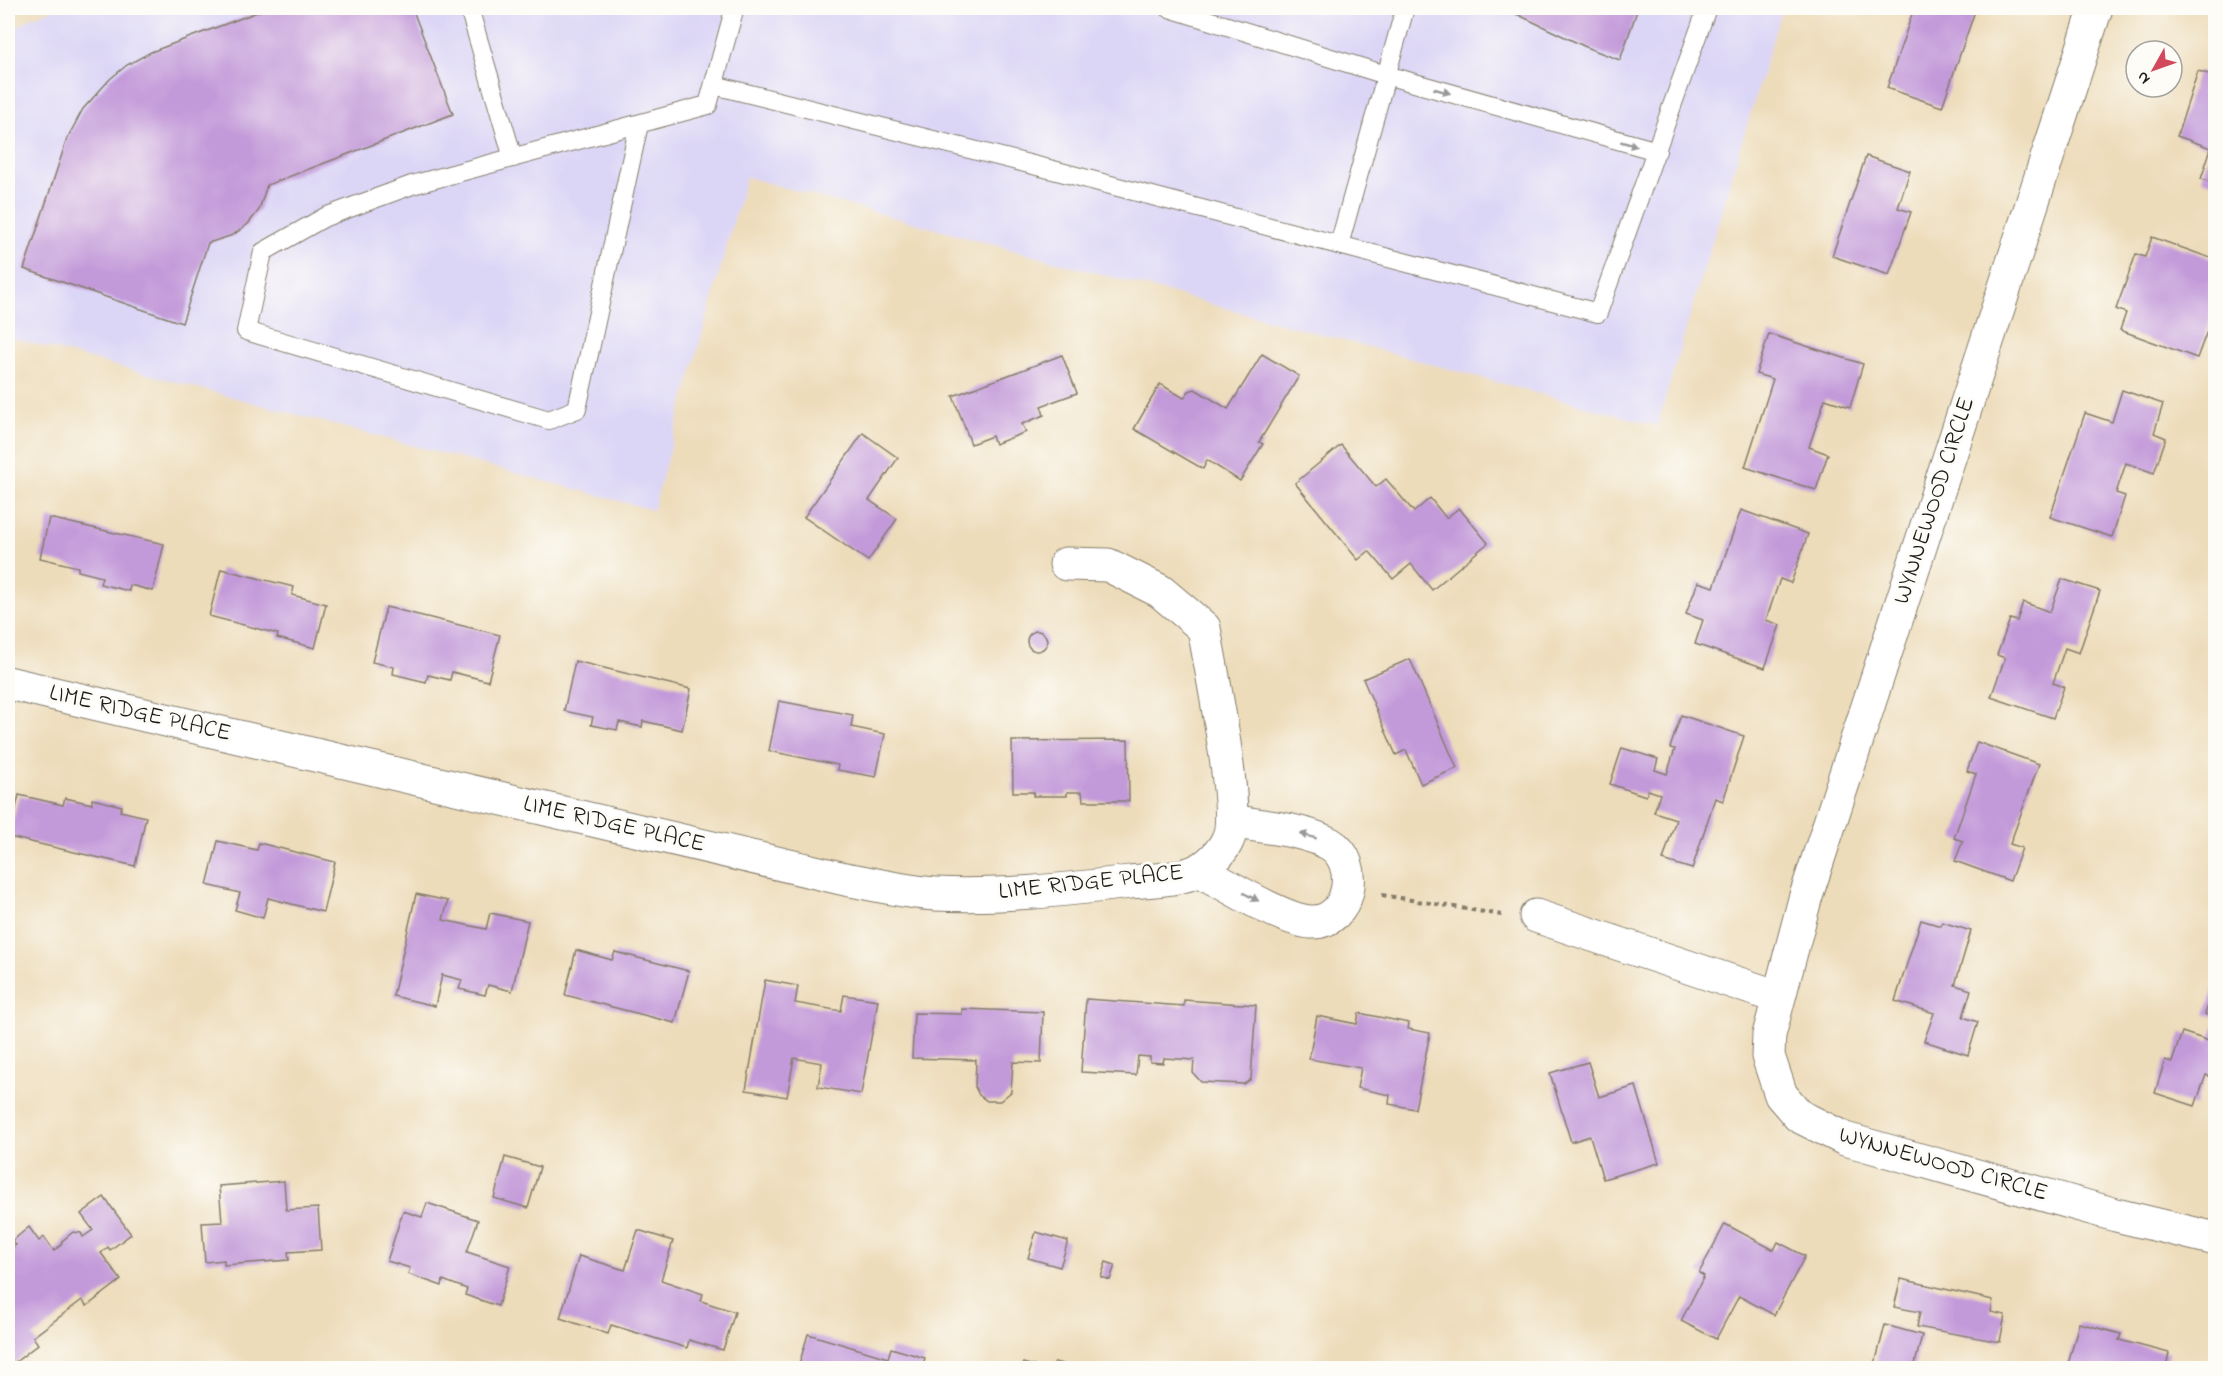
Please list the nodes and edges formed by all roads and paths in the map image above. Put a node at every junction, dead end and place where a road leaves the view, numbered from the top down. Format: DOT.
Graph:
graph roads {
  1 [pos="469,8"];
  2 [pos="733,8"];
  3 [pos="1169,8"];
  4 [pos="1404,8"];
  5 [pos="1707,8"];
  6 [pos="2096,8"];
  7 [pos="1386,75"];
  8 [pos="714,85"];
  9 [pos="639,124"];
  10 [pos="1656,151"];
  11 [pos="513,158"];
  12 [pos="1339,245"];
  13 [pos="1066,564"];
  14 [pos="8,683"];
  15 [pos="1232,821"];
  16 [pos="1209,861"];
  17 [pos="1349,889"];
  18 [pos="1536,916"];
  19 [pos="1778,997"];
  20 [pos="2216,1239"];
  1 -- 11 [label="lane"];
  2 -- 8 [label="lane"];
  3 -- 7 [label="lane"];
  4 -- 7 [label="lane"];
  5 -- 10 [label="lane"];
  6 -- 19 [label="street, WYNNEWOOD CIRCLE"];
  7 -- 10 [label="lane, one-way"];
  7 -- 12 [label="lane"];
  8 -- 9 [label="lane"];
  8 -- 12 [label="lane"];
  9 -- 11 [label="lane"];
  9 -- 11 [label="lane"];
  10 -- 12 [label="lane"];
  13 -- 15 [label="street"];
  14 -- 16 [label="street, LIME RIDGE PLACE"];
  15 -- 16 [label="street"];
  17 -- 15 [label="street, one-way"];
  16 -- 17 [label="street, one-way"];
  17 -- 18 [label="path"];
  18 -- 19 [label="street"];
  19 -- 20 [label="street, WYNNEWOOD CIRCLE"];
}
